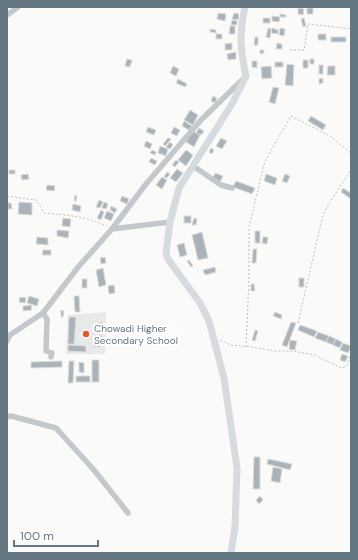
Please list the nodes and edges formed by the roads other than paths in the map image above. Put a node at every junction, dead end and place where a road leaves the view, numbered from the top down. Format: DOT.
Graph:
graph roads {
  1 [pos="18,7"];
  2 [pos="246,7"];
  3 [pos="7,15"];
  4 [pos="246,76"];
  5 [pos="193,166"];
  6 [pos="232,188"];
  7 [pos="170,222"];
  8 [pos="112,229"];
  9 [pos="43,313"];
  10 [pos="7,341"];
  11 [pos="51,357"];
  12 [pos="7,417"];
  13 [pos="128,513"];
  14 [pos="231,553"];
  1 -- 3 [label="street"];
  2 -- 4 [label="main road"];
  4 -- 5 [label="main road"];
  4 -- 8 [label="street"];
  5 -- 6 [label="street"];
  5 -- 7 [label="main road"];
  7 -- 8 [label="street"];
  7 -- 14 [label="main road"];
  8 -- 9 [label="street"];
  9 -- 10 [label="street"];
  9 -- 11 [label="street"];
  12 -- 13 [label="street"];
}
